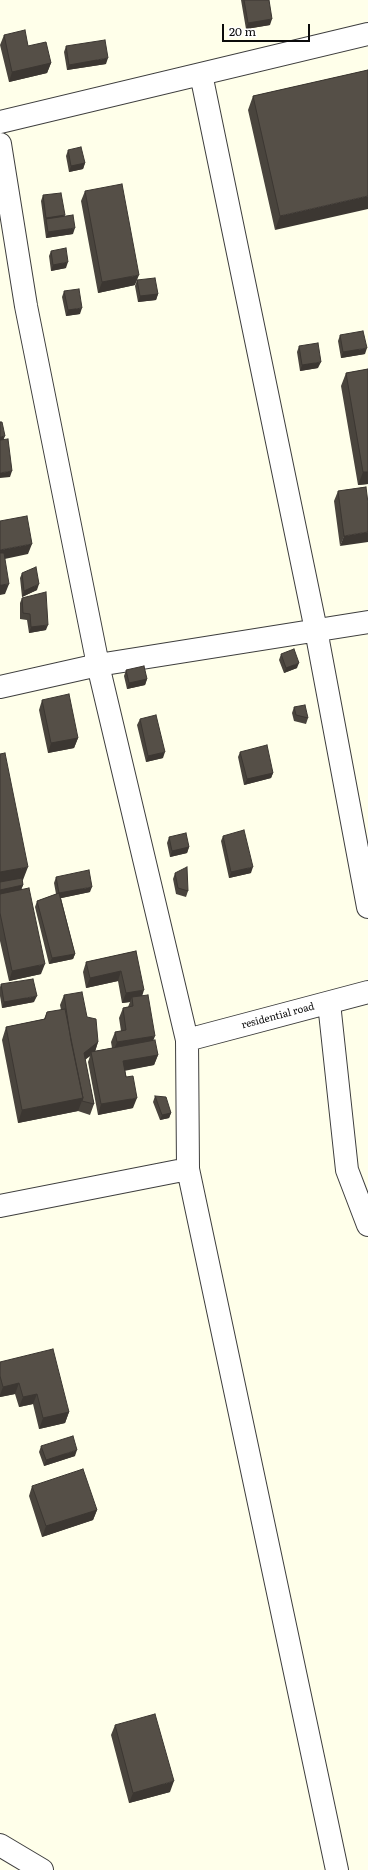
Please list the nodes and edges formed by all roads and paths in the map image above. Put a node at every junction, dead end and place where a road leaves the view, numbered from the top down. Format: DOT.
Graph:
graph roads {
  1 [pos="368,34"];
  2 [pos="202,74"];
  3 [pos="0,122"];
  4 [pos="0,144"];
  5 [pos="368,622"];
  6 [pos="316,630"];
  7 [pos="98,665"];
  8 [pos="0,687"];
  9 [pos="368,907"];
  10 [pos="368,992"];
  11 [pos="329,1002"];
  12 [pos="187,1040"];
  13 [pos="188,1169"];
  14 [pos="1,1200"];
  15 [pos="368,1225"];
  16 [pos="0,1845"];
  17 [pos="42,1870"];
  18 [pos="337,1870"];
  1 -- 2 [label="street"];
  2 -- 3 [label="street"];
  2 -- 6 [label="street"];
  4 -- 7 [label="street"];
  5 -- 6 [label="street"];
  6 -- 7 [label="street"];
  6 -- 9 [label="street"];
  7 -- 8 [label="street"];
  7 -- 12 [label="street"];
  10 -- 11 [label="street, residential road"];
  11 -- 12 [label="street, residential road"];
  11 -- 15 [label="street"];
  12 -- 13 [label="street"];
  13 -- 14 [label="street"];
  13 -- 18 [label="street"];
  16 -- 17 [label="street"];
}
